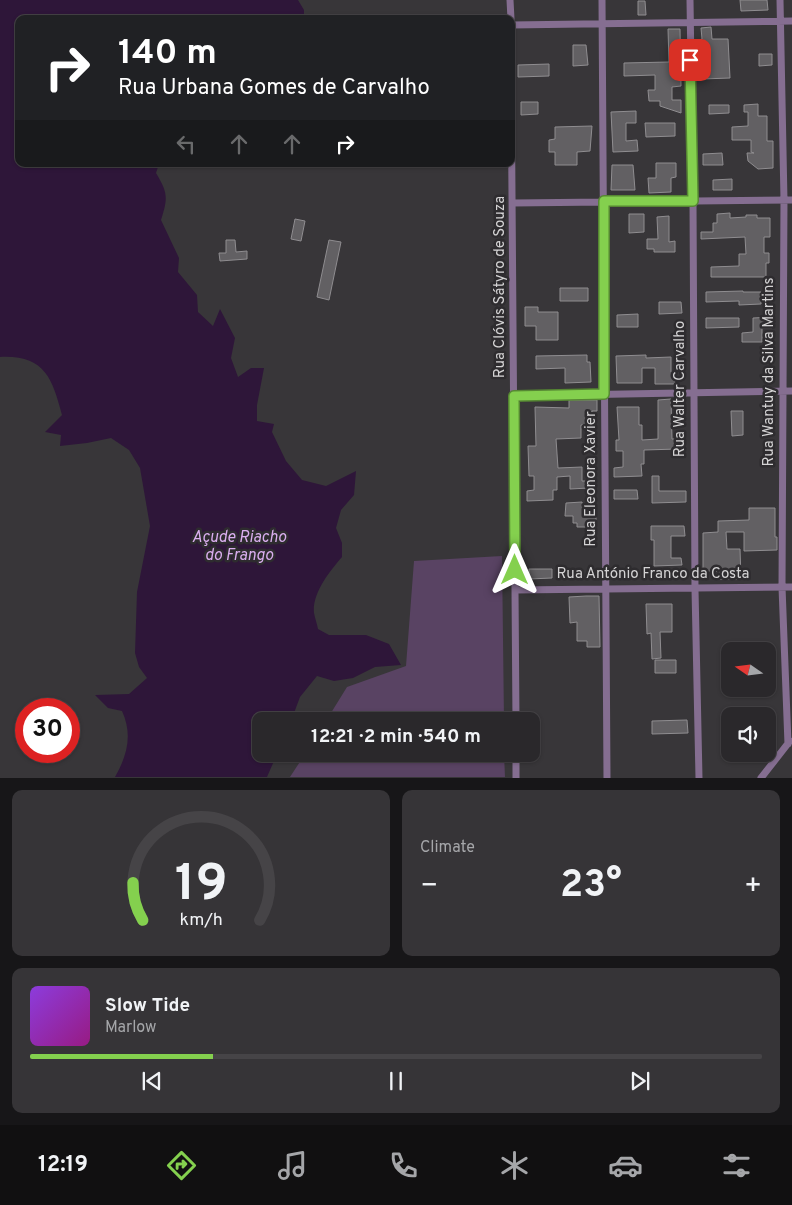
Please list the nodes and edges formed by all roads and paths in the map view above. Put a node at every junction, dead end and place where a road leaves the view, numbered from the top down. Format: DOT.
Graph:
graph roads {
  1 [pos="510,0"];
  2 [pos="602,0"];
  3 [pos="690,0"];
  4 [pos="780,0"];
  5 [pos="511,15"];
  6 [pos="792,21"];
  7 [pos="690,22"];
  8 [pos="780,22"];
  9 [pos="602,23"];
  10 [pos="515,25"];
  11 [pos="513,167"];
  12 [pos="784,200"];
  13 [pos="792,200"];
  14 [pos="604,201"];
  15 [pos="693,201"];
  16 [pos="514,204"];
  17 [pos="782,391"];
  18 [pos="792,391"];
  19 [pos="604,394"];
  20 [pos="694,394"];
  21 [pos="514,396"];
  22 [pos="782,587"];
  23 [pos="792,587"];
  24 [pos="605,588"];
  25 [pos="695,589"];
  26 [pos="515,590"];
  27 [pos="516,712"];
  28 [pos="790,741"];
  29 [pos="516,762"];
  30 [pos="516,778"];
  31 [pos="607,778"];
  32 [pos="699,778"];
  33 [pos="761,778"];
  1 -- 5 [label="street"];
  2 -- 9 [label="street, Rua Eleonora Xavier"];
  3 -- 7 [label="street, Rua Walter Carvalho"];
  4 -- 8 [label="street, Rua Wantuy da Silva Martins"];
  6 -- 8 [label="street"];
  7 -- 8 [label="street"];
  7 -- 9 [label="street"];
  7 -- 15 [label="street, Rua Walter Carvalho"];
  8 -- 12 [label="street, Rua Wantuy da Silva Martins"];
  9 -- 10 [label="street"];
  9 -- 14 [label="street, Rua Eleonora Xavier"];
  11 -- 16 [label="street, Rua Clóvis Sátyro de Souza"];
  12 -- 13 [label="street"];
  12 -- 15 [label="street"];
  12 -- 17 [label="street, Rua Wantuy da Silva Martins"];
  14 -- 15 [label="street"];
  14 -- 16 [label="street"];
  14 -- 19 [label="street, Rua Eleonora Xavier"];
  15 -- 20 [label="street, Rua Walter Carvalho"];
  16 -- 21 [label="street, Rua Clóvis Sátyro de Souza"];
  17 -- 18 [label="street"];
  17 -- 20 [label="street"];
  17 -- 22 [label="street, Rua Wantuy da Silva Martins"];
  19 -- 20 [label="street"];
  19 -- 21 [label="street"];
  19 -- 24 [label="street, Rua Eleonora Xavier"];
  20 -- 25 [label="street, Rua Walter Carvalho"];
  21 -- 26 [label="street, Rua Clóvis Sátyro de Souza"];
  22 -- 23 [label="street, Rua António Franco da Costa"];
  22 -- 25 [label="street, Rua António Franco da Costa"];
  22 -- 28 [label="street, Rua Wantuy da Silva Martins"];
  24 -- 25 [label="street, Rua António Franco da Costa"];
  24 -- 26 [label="street, Rua António Franco da Costa"];
  24 -- 31 [label="street, Rua Eleonora Xavier"];
  25 -- 32 [label="street, Rua Walter Carvalho"];
  26 -- 27 [label="street, Rua Clóvis Sátyro de Souza"];
  28 -- 33 [label="street"];
  29 -- 30 [label="street"];
}
